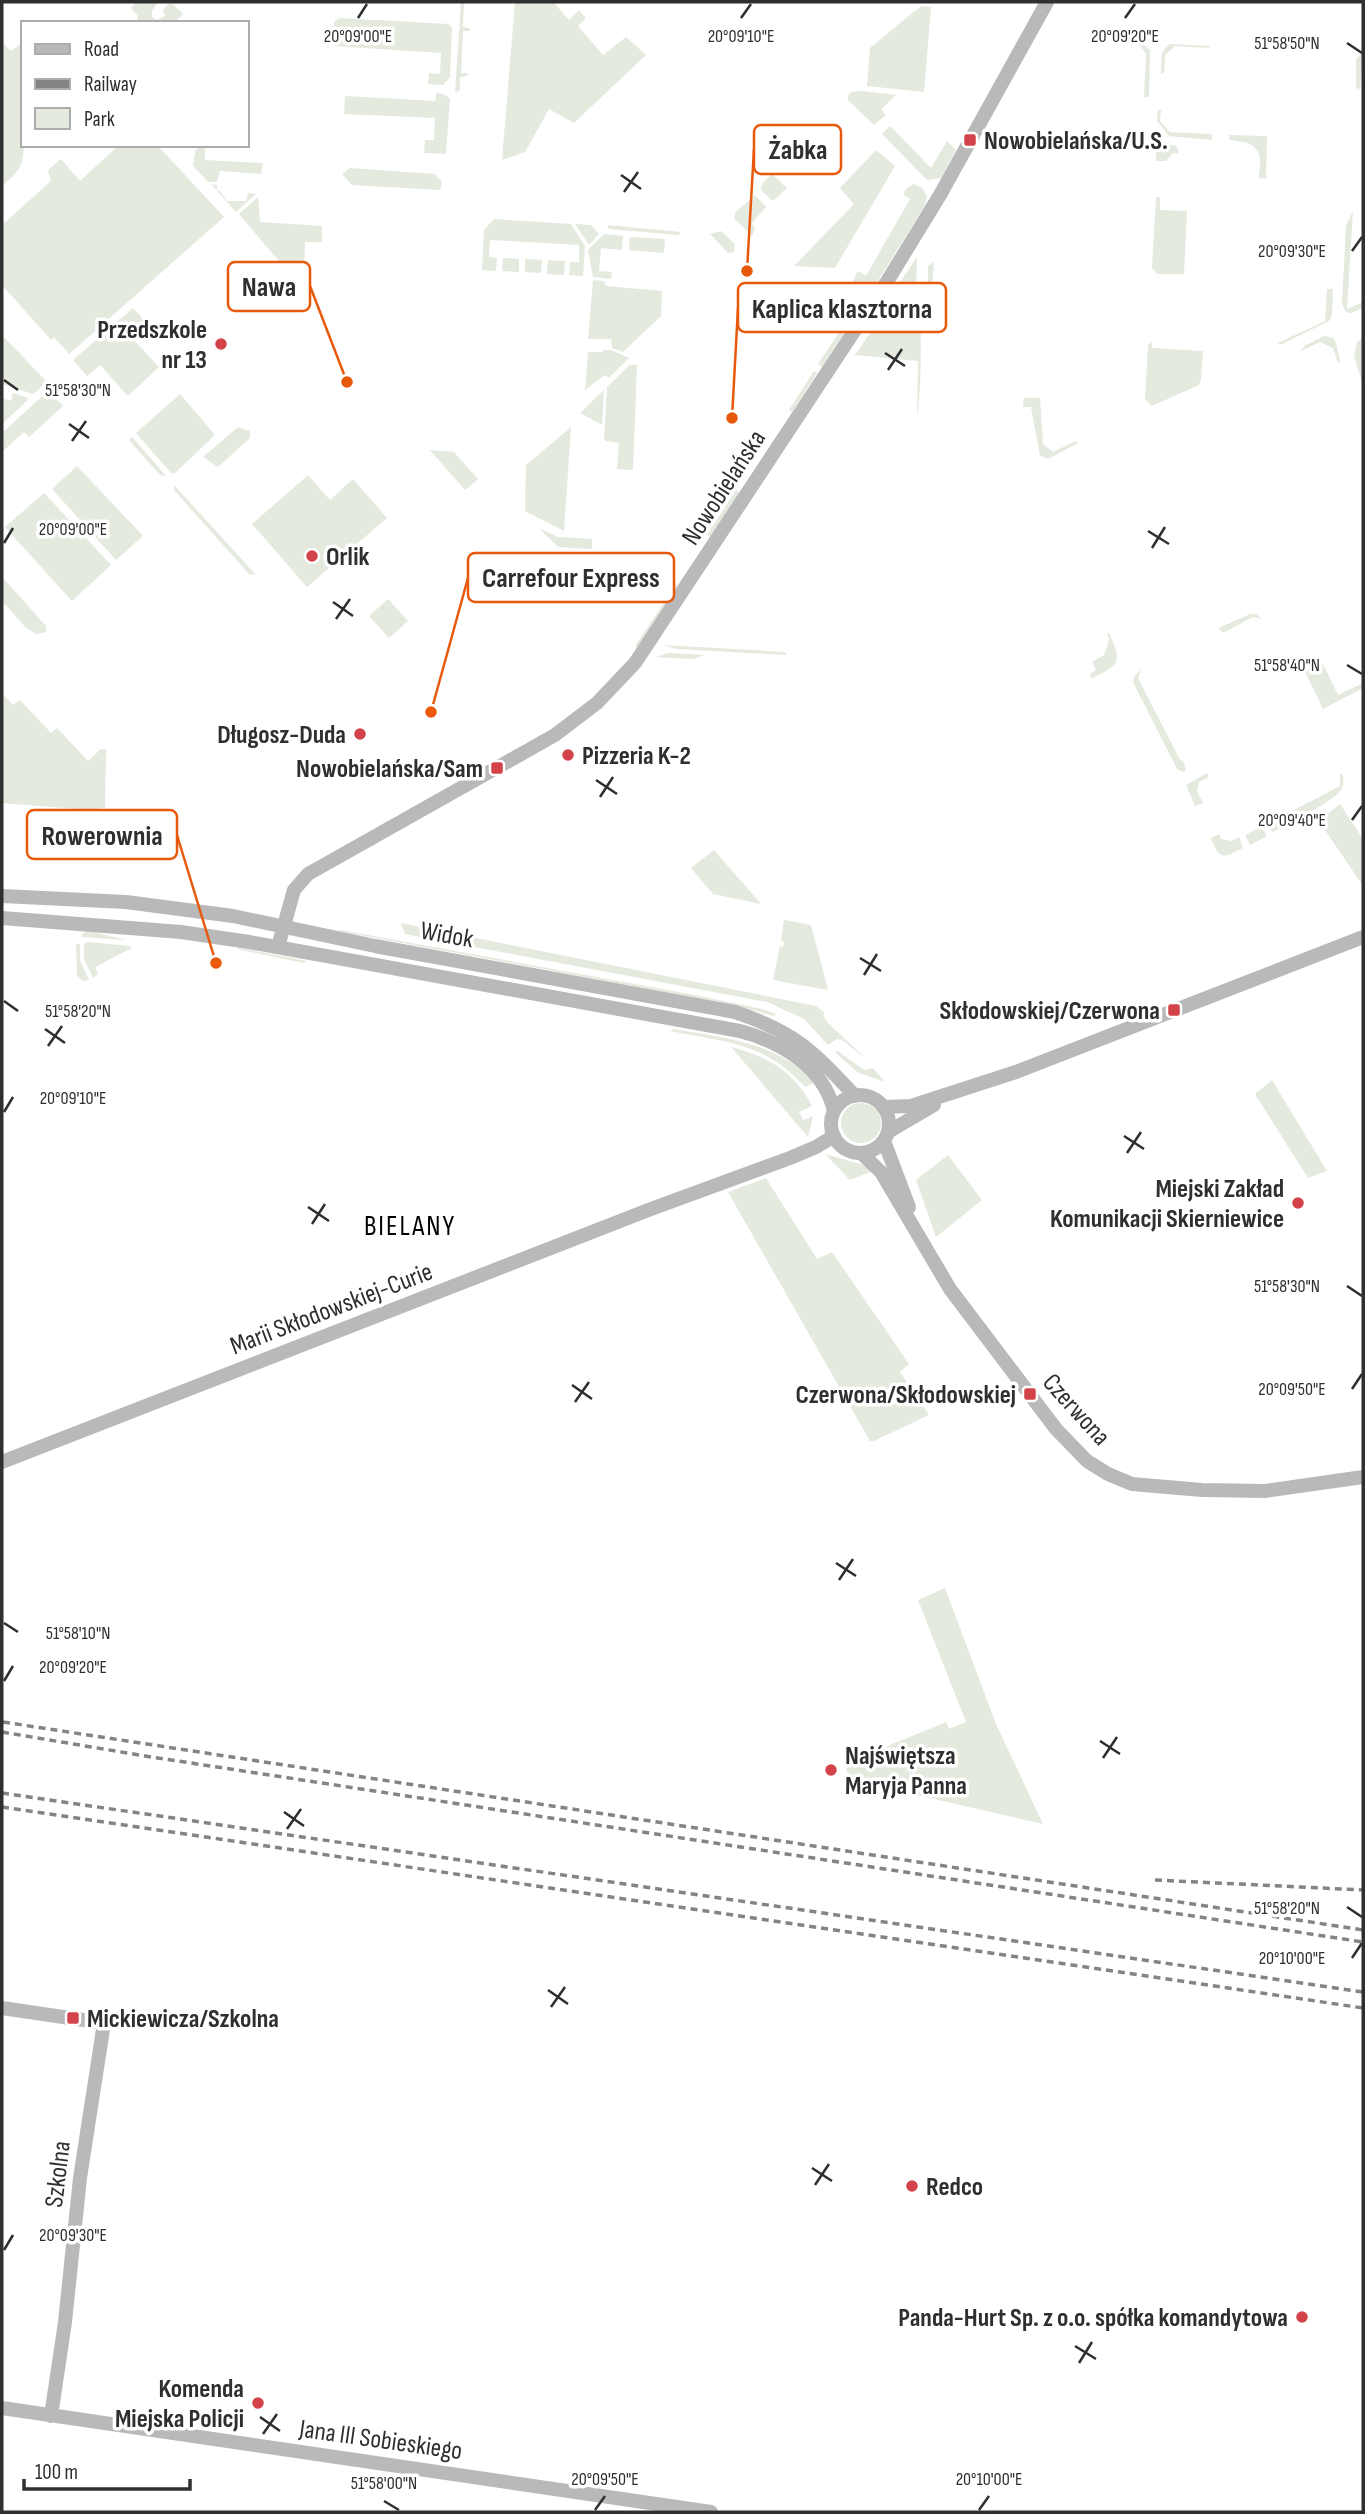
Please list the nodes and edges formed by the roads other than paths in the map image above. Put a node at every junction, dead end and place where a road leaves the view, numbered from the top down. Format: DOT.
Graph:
graph roads {
  1 [pos="1047,2"];
  2 [pos="2,896"];
  3 [pos="2,918"];
  4 [pos="283,926"];
  5 [pos="1363,937"];
  6 [pos="278,947"];
  7 [pos="956,1093"];
  8 [pos="855,1096"];
  9 [pos="883,1107"];
  10 [pos="834,1111"];
  11 [pos="834,1136"];
  12 [pos="886,1137"];
  13 [pos="860,1153"];
  14 [pos="915,1229"];
  15 [pos="2,1462"];
  16 [pos="1363,1477"];
  17 [pos="2,2008"];
  18 [pos="2,2408"];
  19 [pos="51,2416"];
  20 [pos="711,2512"];
  1 -- 4 [label="main road, Nowobielańska"];
  2 -- 4 [label="main road, Widok"];
  3 -- 6 [label="main road, Widok"];
  4 -- 6 [label="main road, Nowobielańska"];
  4 -- 8 [label="main road, Widok"];
  5 -- 7 [label="main road"];
  6 -- 10 [label="main road, Widok"];
  7 -- 9 [label="main road"];
  7 -- 12 [label="main road"];
  8 -- 9 [label="main road"];
  8 -- 10 [label="main road"];
  9 -- 12 [label="main road"];
  10 -- 11 [label="main road"];
  11 -- 13 [label="main road"];
  11 -- 15 [label="main road, Marii Skłodowskiej-Curie"];
  12 -- 13 [label="main road"];
  12 -- 14 [label="main road, Czerwona"];
  13 -- 14 [label="main road, Czerwona"];
  14 -- 16 [label="main road, Czerwona"];
  17 -- 19 [label="main road, Szkolna"];
  18 -- 19 [label="main road, Jana III Sobieskiego"];
  19 -- 20 [label="main road, Jana III Sobieskiego"];
}
